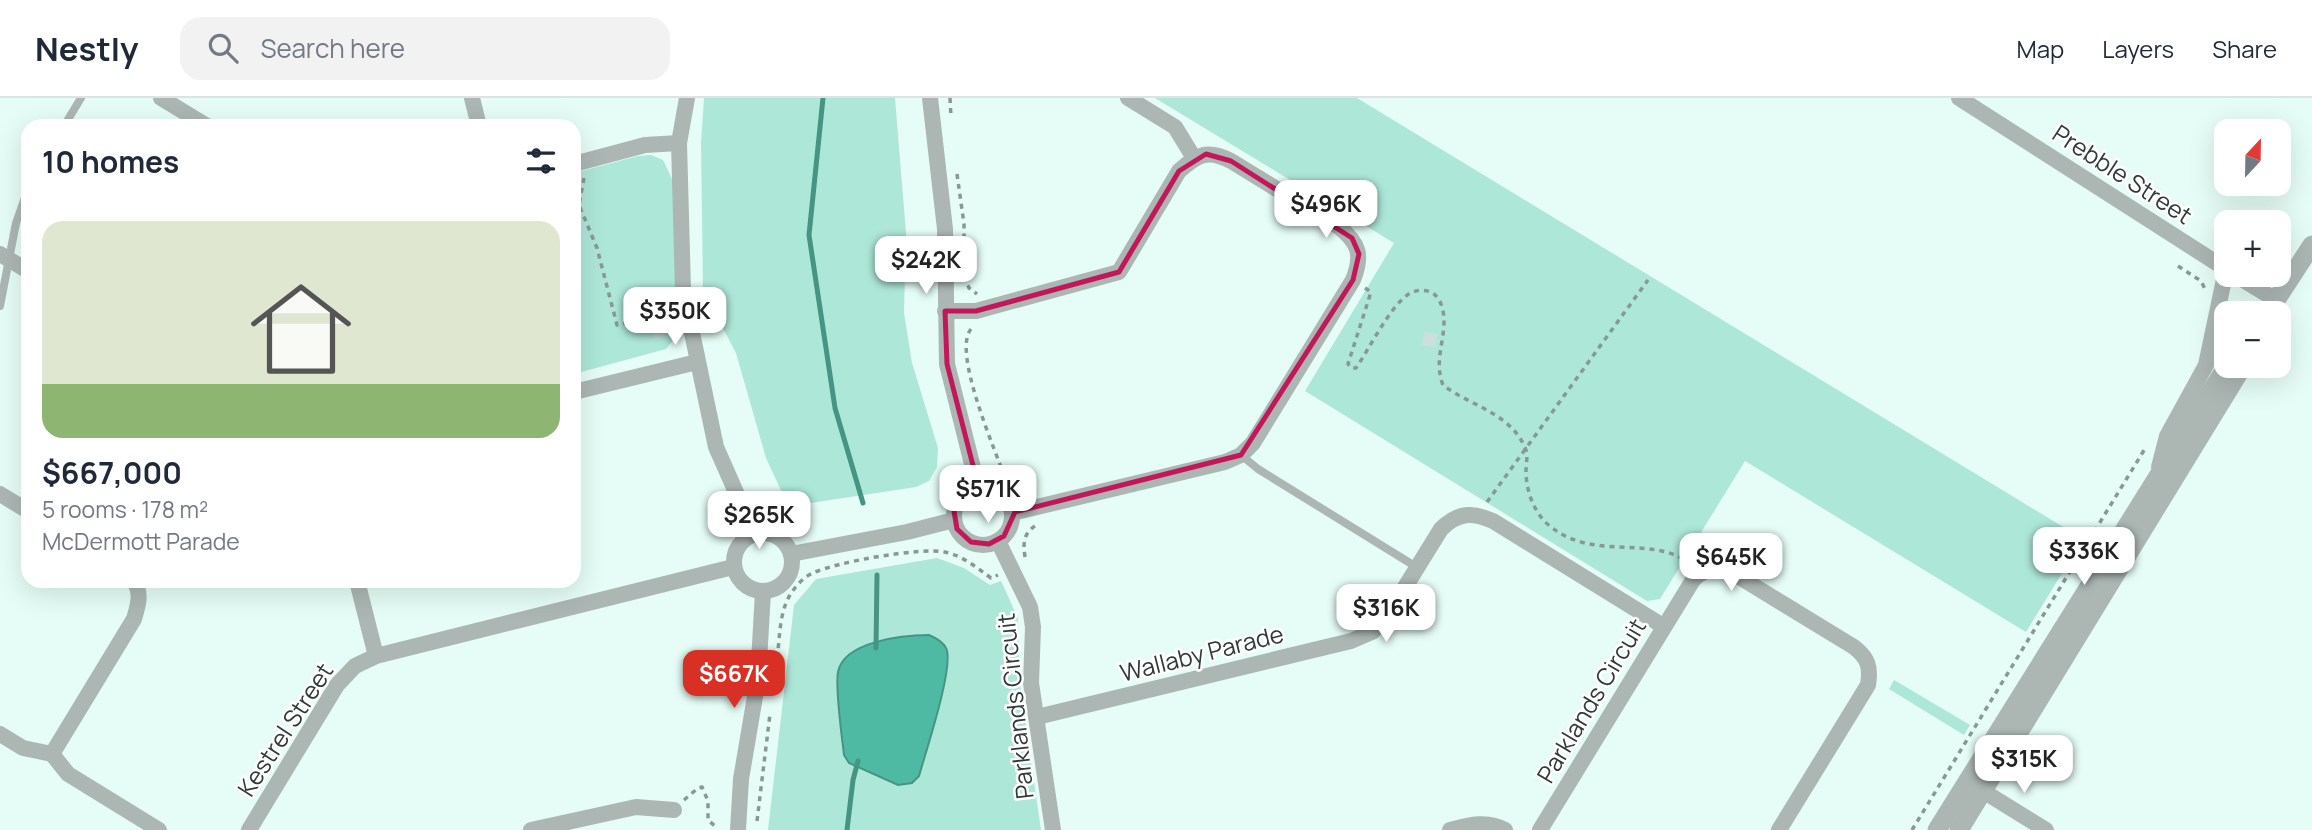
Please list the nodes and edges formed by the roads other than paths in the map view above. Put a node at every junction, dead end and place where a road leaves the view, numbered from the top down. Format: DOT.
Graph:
graph roads {
  1 [pos="81,98"];
  2 [pos="161,98"];
  3 [pos="472,98"];
  4 [pos="687,98"];
  5 [pos="930,98"];
  6 [pos="1128,98"];
  7 [pos="1959,98"];
  8 [pos="68,119"];
  9 [pos="196,119"];
  10 [pos="477,119"];
  11 [pos="679,143"];
  12 [pos="1194,158"];
  13 [pos="581,162"];
  14 [pos="21,209"];
  15 [pos="2312,245"];
  16 [pos="4,256"];
  17 [pos="2214,261"];
  18 [pos="21,267"];
  19 [pos="2222,287"];
  20 [pos="2247,287"];
  21 [pos="2262,301"];
  22 [pos="2275,301"];
  23 [pos="0,306"];
  24 [pos="945,311"];
  25 [pos="697,362"];
  26 [pos="2220,378"];
  27 [pos="2236,378"];
  28 [pos="581,390"];
  29 [pos="1241,455"];
  30 [pos="2154,483"];
  31 [pos="978,488"];
  32 [pos="0,494"];
  33 [pos="21,507"];
  34 [pos="1012,513"];
  35 [pos="954,520"];
  36 [pos="754,533"];
  37 [pos="998,541"];
  38 [pos="791,554"];
  39 [pos="733,567"];
  40 [pos="1418,568"];
  41 [pos="138,588"];
  42 [pos="359,588"];
  43 [pos="764,592"];
  44 [pos="1663,626"];
  45 [pos="376,656"];
  46 [pos="1037,717"];
  47 [pos="0,734"];
  48 [pos="52,754"];
  49 [pos="1983,791"];
  50 [pos="674,810"];
  51 [pos="159,830"];
  52 [pos="248,830"];
  53 [pos="531,830"];
  54 [pos="738,830"];
  55 [pos="1053,830"];
  56 [pos="1450,830"];
  57 [pos="1505,830"];
  58 [pos="1540,830"];
  59 [pos="1779,830"];
  60 [pos="1937,830"];
  61 [pos="1959,830"];
  62 [pos="2046,830"];
  1 -- 8 [label="lane"];
  2 -- 9 [label="street"];
  3 -- 10 [label="street"];
  4 -- 11 [label="street"];
  5 -- 24 [label="street"];
  6 -- 12 [label="street"];
  7 -- 17 [label="street, Prebble Street"];
  11 -- 13 [label="street"];
  11 -- 25 [label="street"];
  12 -- 24 [label="street"];
  12 -- 29 [label="street"];
  14 -- 16 [label="lane"];
  15 -- 22 [label="street"];
  16 -- 18 [label="street"];
  16 -- 23 [label="lane"];
  19 -- 30 [label="street"];
  20 -- 21 [label="street"];
  24 -- 31 [label="street"];
  25 -- 28 [label="street"];
  25 -- 36 [label="street"];
  26 -- 30 [label="street"];
  27 -- 49 [label="street"];
  29 -- 34 [label="street"];
  29 -- 40 [label="lane"];
  30 -- 60 [label="street"];
  31 -- 34 [label="street"];
  31 -- 35 [label="street"];
  32 -- 33 [label="street"];
  34 -- 37 [label="street"];
  35 -- 37 [label="street"];
  35 -- 38 [label="street"];
  36 -- 38 [label="street"];
  36 -- 39 [label="street"];
  37 -- 46 [label="street, Parklands Circuit"];
  38 -- 43 [label="street"];
  39 -- 43 [label="street"];
  39 -- 45 [label="street, Kestrel Street"];
  40 -- 44 [label="street, Wallaby Parade"];
  40 -- 46 [label="street, Wallaby Parade"];
  41 -- 48 [label="street"];
  42 -- 45 [label="street"];
  43 -- 54 [label="street"];
  44 -- 58 [label="street, Parklands Circuit"];
  44 -- 59 [label="street, Parklands Circuit"];
  45 -- 52 [label="street, Kestrel Street"];
  46 -- 55 [label="street, Parklands Circuit"];
  47 -- 48 [label="street"];
  48 -- 51 [label="street"];
  49 -- 61 [label="street"];
  49 -- 62 [label="street"];
  50 -- 53 [label="street"];
  56 -- 57 [label="street"];
}
